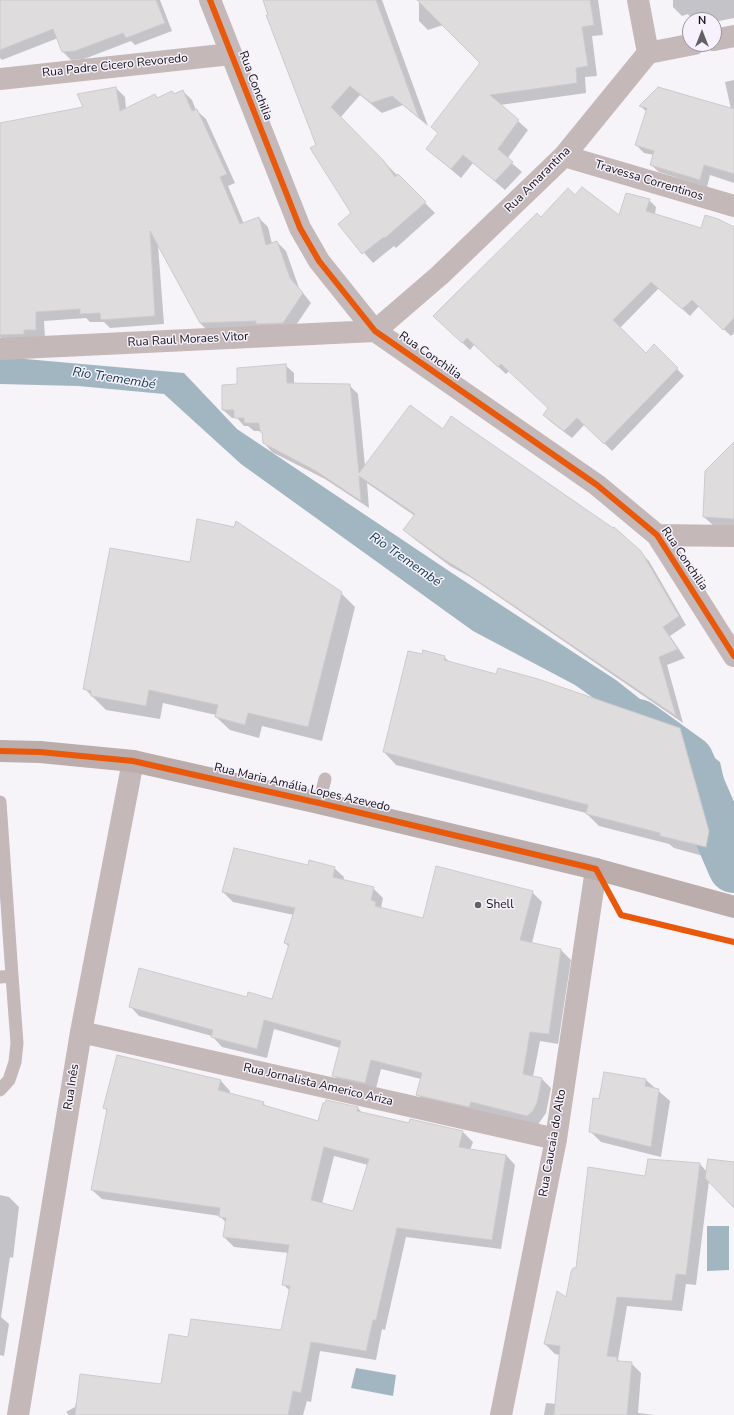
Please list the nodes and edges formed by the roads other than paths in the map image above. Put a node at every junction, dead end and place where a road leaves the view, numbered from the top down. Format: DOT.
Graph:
graph roads {
  1 [pos="210,0"];
  2 [pos="638,0"];
  3 [pos="734,36"];
  4 [pos="722,38"];
  5 [pos="682,46"];
  6 [pos="648,53"];
  7 [pos="231,54"];
  8 [pos="0,79"];
  9 [pos="564,156"];
  10 [pos="734,206"];
  11 [pos="375,331"];
  12 [pos="0,349"];
  13 [pos="657,535"];
  14 [pos="734,536"];
  15 [pos="734,656"];
  16 [pos="0,751"];
  17 [pos="133,761"];
  18 [pos="325,779"];
  19 [pos="0,802"];
  20 [pos="319,802"];
  21 [pos="596,870"];
  22 [pos="734,907"];
  23 [pos="6,976"];
  24 [pos="81,1032"];
  25 [pos="0,1090"];
  26 [pos="556,1139"];
  27 [pos="18,1415"];
  28 [pos="501,1415"];
  1 -- 7 [label="street, Rua Conchilia"];
  2 -- 6 [label="street"];
  3 -- 4 [label="street"];
  5 -- 6 [label="street"];
  6 -- 9 [label="street, Rua Amarantina"];
  7 -- 8 [label="street, Rua Padre Cicero Revoredo"];
  7 -- 11 [label="street, Rua Conchilia"];
  9 -- 10 [label="street, Travessa Correntinos"];
  9 -- 11 [label="street, Rua Amarantina"];
  11 -- 12 [label="street, Rua Raul Moraes Vitor"];
  11 -- 13 [label="street, Rua Conchilia"];
  13 -- 14 [label="street"];
  13 -- 15 [label="street, Rua Conchilia"];
  16 -- 17 [label="main road, Rua Maria Amália Lopes Azevedo"];
  17 -- 20 [label="main road, Rua Maria Amália Lopes Azevedo"];
  17 -- 24 [label="street, Rua Inês"];
  18 -- 20 [label="lane"];
  19 -- 23 [label="lane"];
  20 -- 21 [label="main road, Rua Maria Amália Lopes Azevedo"];
  21 -- 22 [label="main road, Rua Maria Amália Lopes Azevedo"];
  21 -- 26 [label="street, Rua Caucaia do Alto"];
  23 -- 25 [label="lane"];
  24 -- 26 [label="street, Rua Jornalista Americo Ariza"];
  24 -- 27 [label="street, Rua Inês"];
  26 -- 28 [label="street, Rua Caucaia do Alto"];
}
